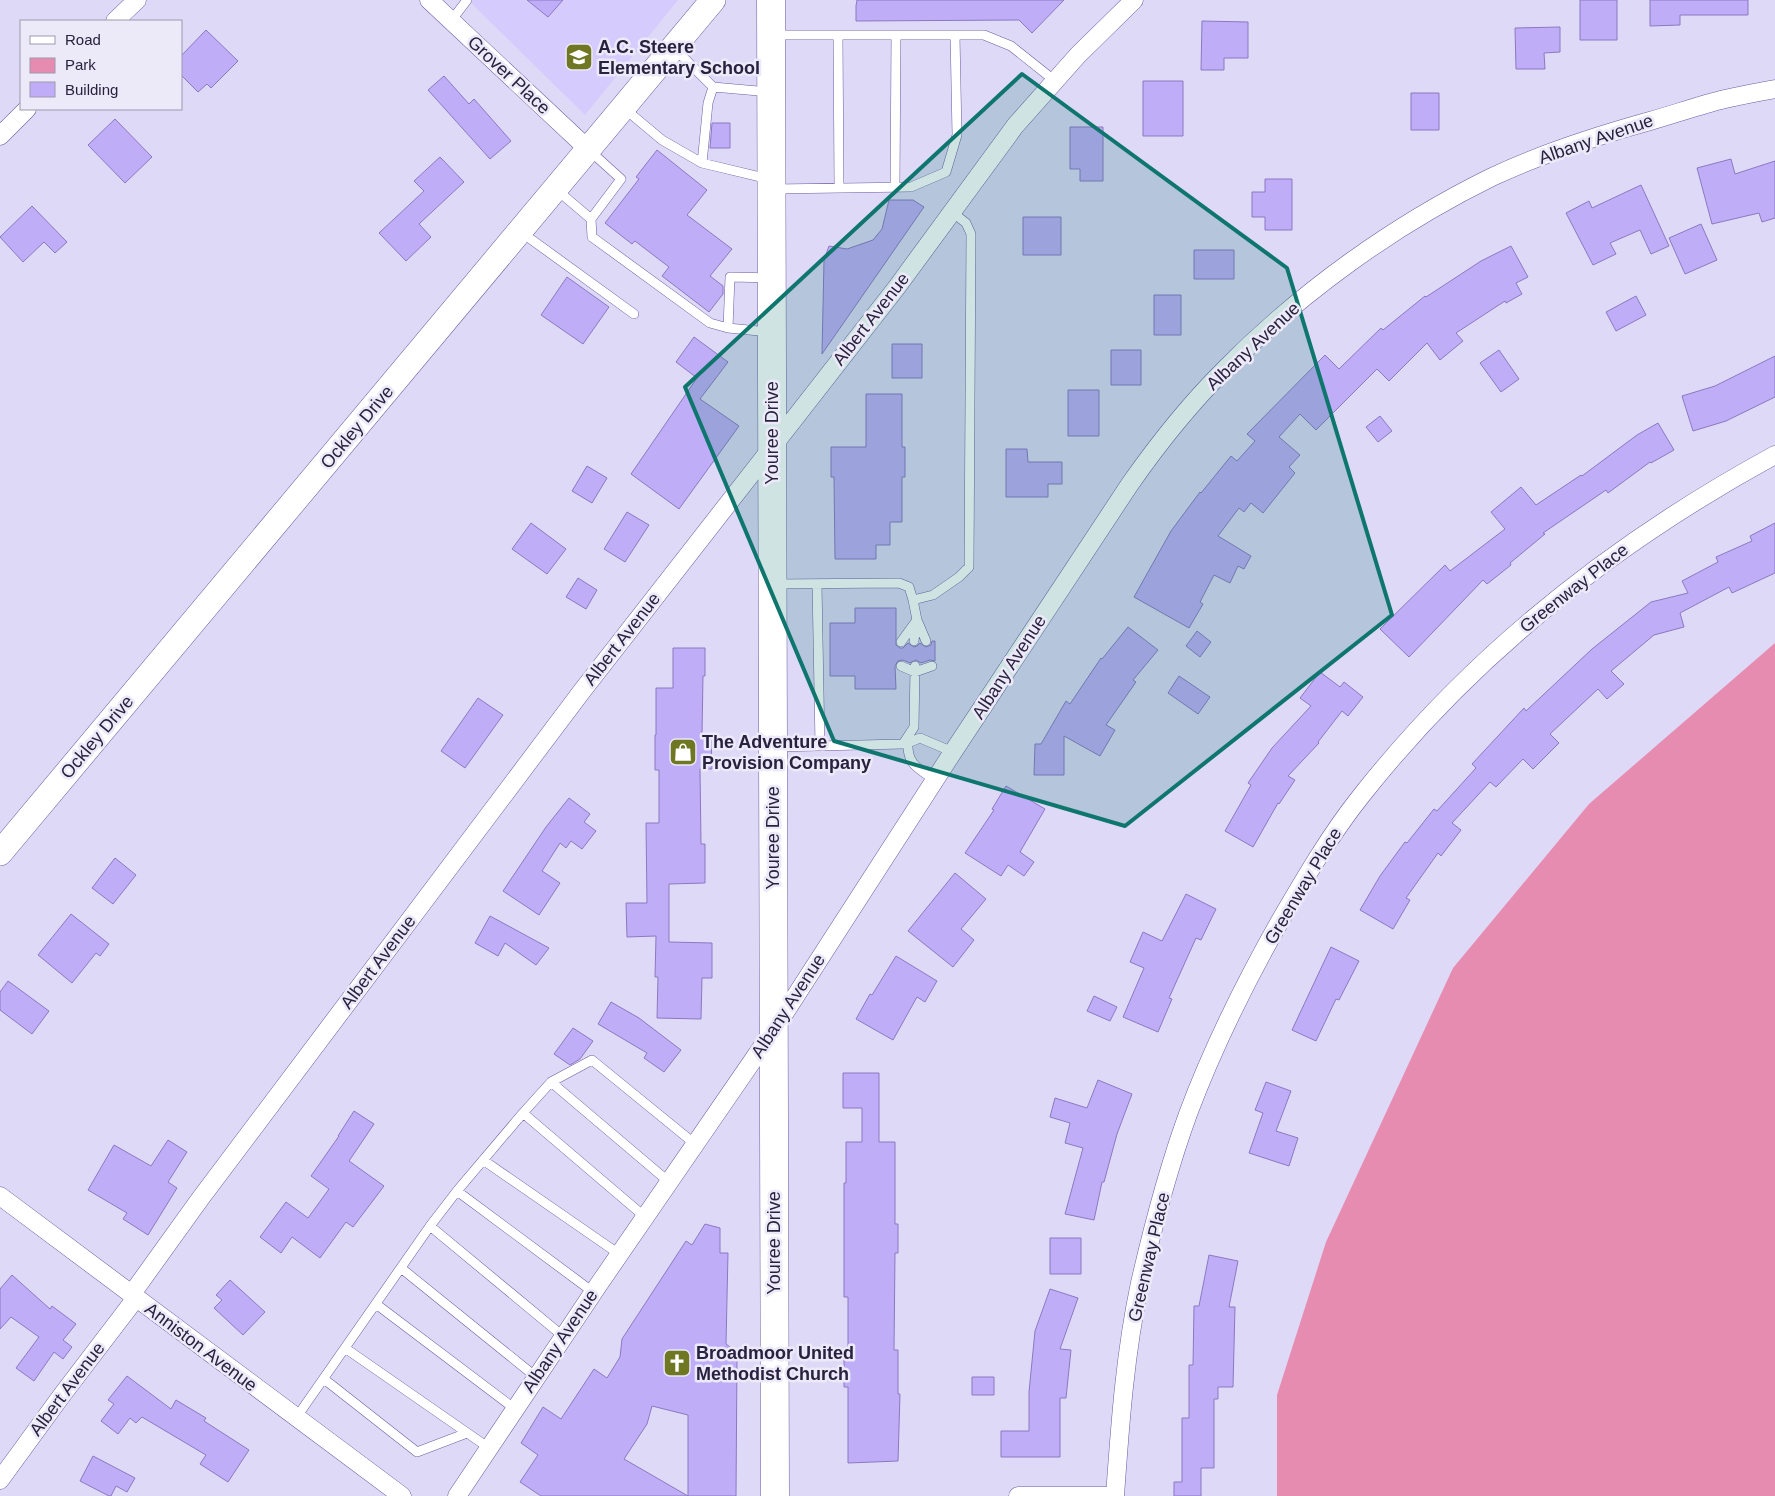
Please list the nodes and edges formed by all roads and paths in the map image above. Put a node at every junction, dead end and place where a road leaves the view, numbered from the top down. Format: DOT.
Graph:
graph roads {
  1 [pos="136,0"];
  2 [pos="429,0"];
  3 [pos="713,0"];
  4 [pos="771,0"];
  5 [pos="1134,0"];
  6 [pos="463,2"];
  7 [pos="116,20"];
  8 [pos="451,21"];
  9 [pos="771,35"];
  10 [pos="838,35"];
  11 [pos="896,35"];
  12 [pos="955,35"];
  13 [pos="674,48"];
  14 [pos="1055,81"];
  15 [pos="713,87"];
  16 [pos="1775,89"];
  17 [pos="772,92"];
  18 [pos="623,108"];
  19 [pos="27,110"];
  20 [pos="0,136"];
  21 [pos="589,150"];
  22 [pos="702,163"];
  23 [pos="772,185"];
  24 [pos="895,187"];
  25 [pos="839,188"];
  26 [pos="556,189"];
  27 [pos="952,212"];
  28 [pos="591,219"];
  29 [pos="520,232"];
  30 [pos="772,278"];
  31 [pos="634,314"];
  32 [pos="728,328"];
  33 [pos="772,332"];
  34 [pos="772,445"];
  35 [pos="1775,455"];
  36 [pos="772,584"];
  37 [pos="818,584"];
  38 [pos="913,600"];
  39 [pos="917,620"];
  40 [pos="914,641"];
  41 [pos="929,641"];
  42 [pos="901,642"];
  43 [pos="901,666"];
  44 [pos="929,666"];
  45 [pos="915,669"];
  46 [pos="906,744"];
  47 [pos="820,746"];
  48 [pos="772,747"];
  49 [pos="953,752"];
  50 [pos="935,780"];
  51 [pos="0,853"];
  52 [pos="773,1031"];
  53 [pos="551,1082"];
  54 [pos="523,1113"];
  55 [pos="695,1144"];
  56 [pos="482,1160"];
  57 [pos="669,1182"];
  58 [pos="457,1191"];
  59 [pos="0,1196"];
  60 [pos="645,1217"];
  61 [pos="430,1226"];
  62 [pos="619,1254"];
  63 [pos="401,1268"];
  64 [pos="594,1292"];
  65 [pos="134,1296"];
  66 [pos="376,1304"];
  67 [pos="564,1337"];
  68 [pos="345,1348"];
  69 [pos="536,1377"];
  70 [pos="324,1379"];
  71 [pos="515,1409"];
  72 [pos="296,1418"];
  73 [pos="467,1432"];
  74 [pos="490,1448"];
  75 [pos="0,1480"];
  76 [pos="402,1496"];
  77 [pos="458,1496"];
  78 [pos="775,1496"];
  79 [pos="1018,1496"];
  80 [pos="1115,1496"];
  1 -- 7 [label="street"];
  2 -- 8 [label="street, Grover Place"];
  3 -- 13 [label="street, Ockley Drive"];
  4 -- 9 [label="main road, Youree Drive"];
  5 -- 14 [label="street, Albert Avenue"];
  6 -- 8 [label="lane"];
  8 -- 21 [label="street, Grover Place"];
  9 -- 10 [label="lane"];
  9 -- 17 [label="main road, Youree Drive"];
  10 -- 11 [label="lane"];
  10 -- 25 [label="lane"];
  11 -- 12 [label="lane"];
  11 -- 24 [label="lane"];
  12 -- 14 [label="lane"];
  12 -- 24 [label="lane"];
  13 -- 15 [label="lane"];
  13 -- 18 [label="street, Ockley Drive"];
  14 -- 27 [label="street, Albert Avenue"];
  15 -- 17 [label="lane"];
  15 -- 22 [label="lane"];
  16 -- 49 [label="street, Albany Avenue"];
  17 -- 23 [label="main road, Youree Drive"];
  18 -- 21 [label="street, Ockley Drive"];
  18 -- 22 [label="lane"];
  19 -- 20 [label="street"];
  21 -- 26 [label="street, Ockley Drive"];
  21 -- 28 [label="lane"];
  22 -- 23 [label="lane"];
  23 -- 25 [label="lane"];
  23 -- 30 [label="main road, Youree Drive"];
  24 -- 25 [label="lane"];
  26 -- 28 [label="lane"];
  26 -- 29 [label="street, Ockley Drive"];
  27 -- 34 [label="street, Albert Avenue"];
  27 -- 38 [label="lane"];
  28 -- 32 [label="lane"];
  29 -- 31 [label="lane"];
  29 -- 51 [label="street, Ockley Drive"];
  30 -- 32 [label="lane"];
  30 -- 33 [label="main road, Youree Drive"];
  32 -- 33 [label="lane"];
  33 -- 34 [label="main road, Youree Drive"];
  34 -- 36 [label="main road, Youree Drive"];
  34 -- 65 [label="street, Albert Avenue"];
  35 -- 80 [label="street, Greenway Place"];
  36 -- 37 [label="lane"];
  36 -- 48 [label="main road, Youree Drive"];
  37 -- 38 [label="lane"];
  37 -- 47 [label="lane"];
  38 -- 39 [label="lane"];
  39 -- 40 [label="lane"];
  39 -- 41 [label="lane"];
  39 -- 42 [label="lane"];
  43 -- 45 [label="lane"];
  44 -- 45 [label="lane"];
  45 -- 46 [label="lane"];
  46 -- 47 [label="lane"];
  46 -- 49 [label="lane"];
  46 -- 50 [label="lane"];
  47 -- 48 [label="lane"];
  48 -- 52 [label="main road, Youree Drive"];
  49 -- 50 [label="street, Albany Avenue"];
  50 -- 52 [label="street, Albany Avenue"];
  52 -- 55 [label="street, Albany Avenue"];
  52 -- 78 [label="main road, Youree Drive"];
  53 -- 54 [label="lane"];
  53 -- 55 [label="lane"];
  53 -- 57 [label="lane"];
  54 -- 56 [label="lane"];
  54 -- 60 [label="lane"];
  55 -- 57 [label="street, Albany Avenue"];
  56 -- 58 [label="lane"];
  56 -- 62 [label="lane"];
  57 -- 60 [label="street, Albany Avenue"];
  58 -- 61 [label="lane"];
  58 -- 64 [label="lane"];
  59 -- 65 [label="street, Anniston Avenue"];
  60 -- 62 [label="street, Albany Avenue"];
  61 -- 63 [label="lane"];
  61 -- 67 [label="lane"];
  62 -- 64 [label="street, Albany Avenue"];
  63 -- 66 [label="lane"];
  63 -- 69 [label="lane"];
  64 -- 67 [label="street, Albany Avenue"];
  65 -- 72 [label="street, Anniston Avenue"];
  65 -- 75 [label="street, Albert Avenue"];
  66 -- 68 [label="lane"];
  66 -- 71 [label="lane"];
  67 -- 69 [label="street, Albany Avenue"];
  68 -- 70 [label="lane"];
  68 -- 73 [label="lane"];
  69 -- 71 [label="street, Albany Avenue"];
  70 -- 72 [label="lane"];
  70 -- 73 [label="lane"];
  71 -- 74 [label="street, Albany Avenue"];
  72 -- 76 [label="street, Anniston Avenue"];
  73 -- 74 [label="lane"];
  74 -- 77 [label="street, Albany Avenue"];
  79 -- 80 [label="street"];
}
